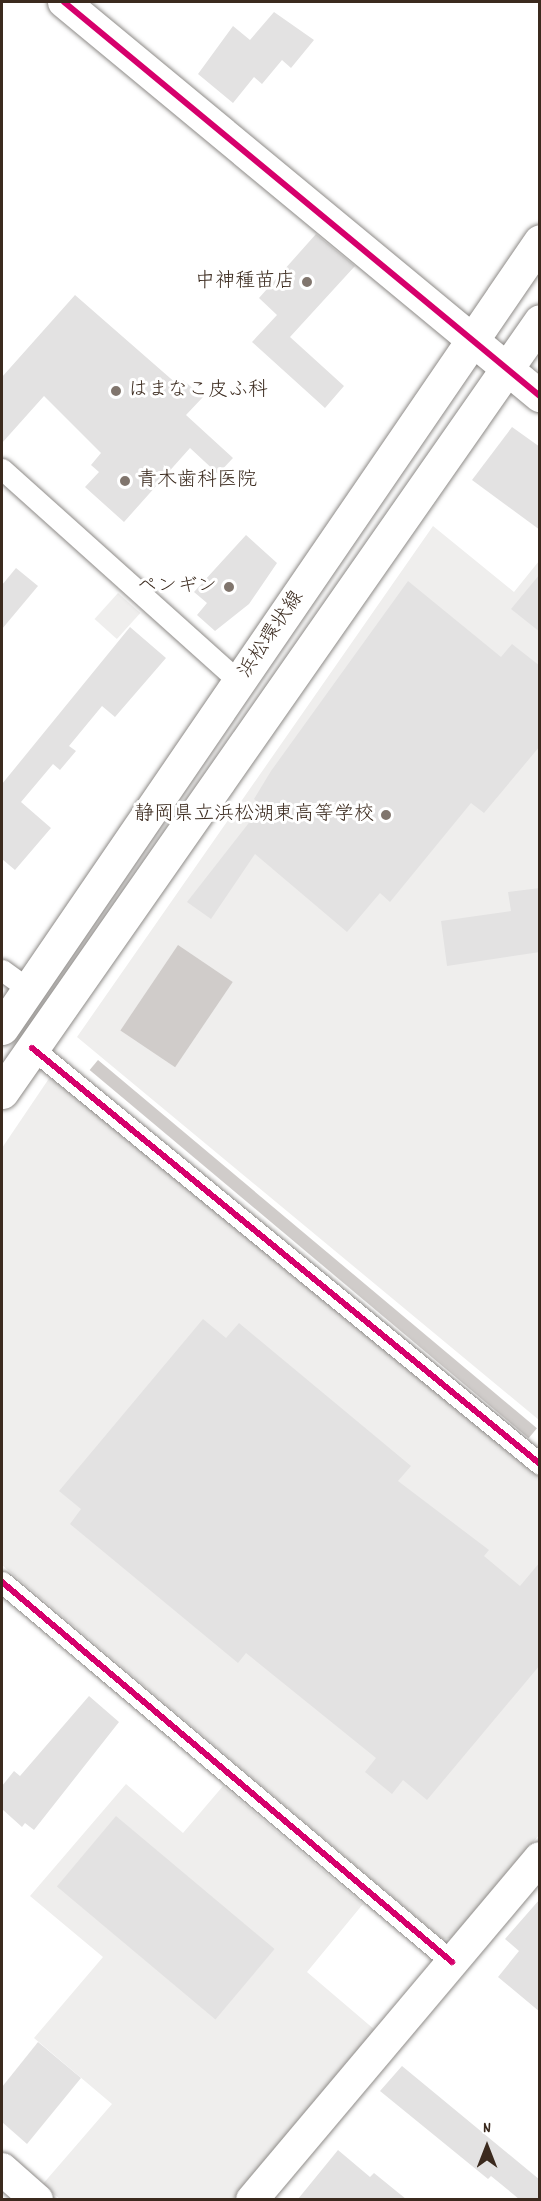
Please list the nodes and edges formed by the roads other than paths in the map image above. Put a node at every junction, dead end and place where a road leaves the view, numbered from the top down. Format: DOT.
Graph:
graph roads {
  1 [pos="64,2"];
  2 [pos="540,241"];
  3 [pos="540,321"];
  4 [pos="472,340"];
  5 [pos="505,368"];
  6 [pos="540,396"];
  7 [pos="2,469"];
  8 [pos="240,682"];
  9 [pos="2,970"];
  10 [pos="28,989"];
  11 [pos="2,1028"];
  12 [pos="32,1048"];
  13 [pos="2,1092"];
  14 [pos="540,1464"];
  15 [pos="2,1582"];
  16 [pos="540,1858"];
  17 [pos="452,1962"];
  18 [pos="2,2169"];
  19 [pos="37,2199"];
  20 [pos="252,2199"];
  1 -- 4 [label="street"];
  2 -- 4 [label="main road, 浜松環状線"];
  3 -- 5 [label="main road, 浜松環状線"];
  4 -- 5 [label="street"];
  4 -- 8 [label="main road, 浜松環状線"];
  5 -- 6 [label="street"];
  5 -- 12 [label="main road, 浜松環状線"];
  7 -- 8 [label="street"];
  8 -- 10 [label="main road, 浜松環状線"];
  9 -- 10 [label="street"];
  10 -- 11 [label="main road, 浜松環状線"];
  12 -- 13 [label="main road, 浜松環状線"];
  12 -- 14 [label="street"];
  15 -- 17 [label="street"];
  16 -- 17 [label="street"];
  17 -- 20 [label="street"];
  18 -- 19 [label="street"];
}
